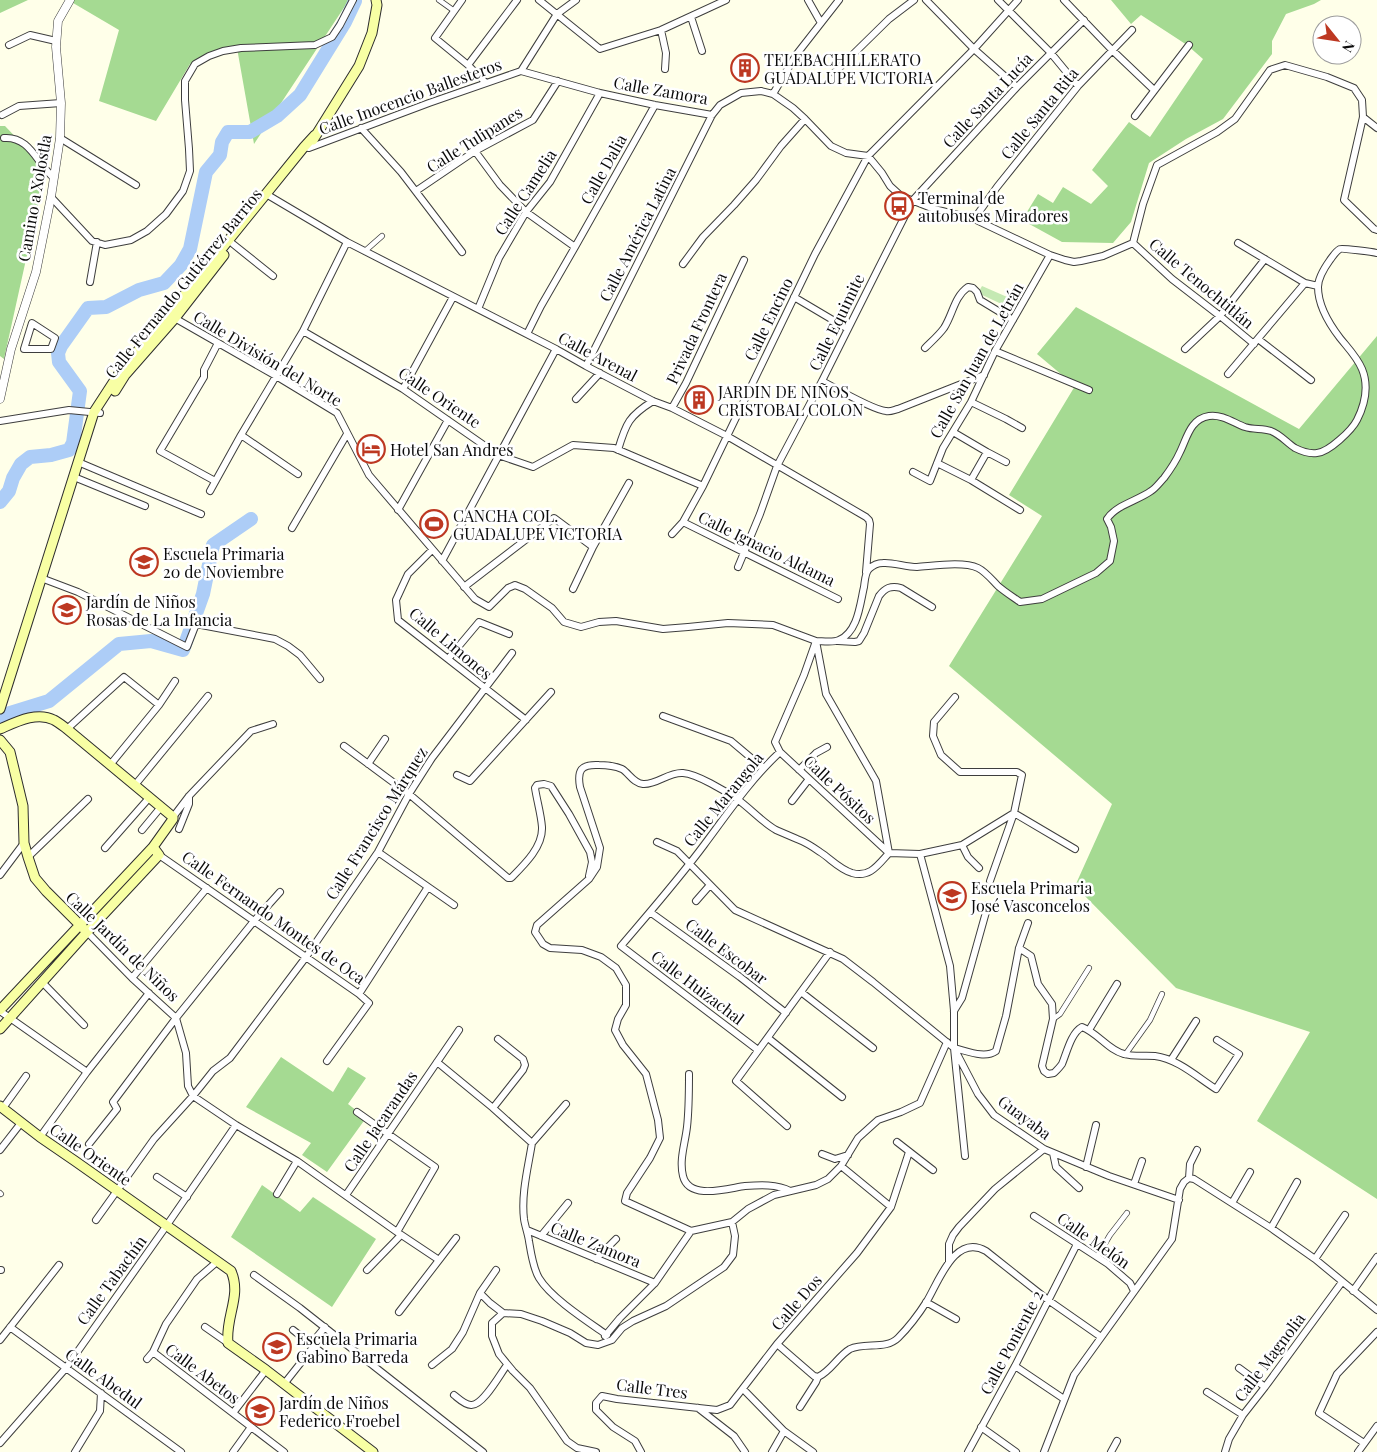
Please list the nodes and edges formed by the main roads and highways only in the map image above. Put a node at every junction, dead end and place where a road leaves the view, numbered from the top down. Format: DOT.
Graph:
graph roads {
  1 [pos="376,0"];
  2 [pos="268,196"];
  3 [pos="171,316"];
  4 [pos="0,709"];
  5 [pos="0,728"];
  6 [pos="0,740"];
  7 [pos="156,851"];
  8 [pos="80,925"];
  9 [pos="87,932"];
  10 [pos="0,1011"];
  11 [pos="0,1029"];
  12 [pos="1,1107"];
  13 [pos="373,1452"];
  1 -- 2 [label="main road, Calle Fernando Gutiérrez Barrios"];
  2 -- 3 [label="main road, Calle Fernando Gutiérrez Barrios"];
  2 -- 3 [label="main road, Calle Fernando Gutiérrez Barrios"];
  3 -- 4 [label="main road, Calle Fernando Gutiérrez Barrios"];
  5 -- 7 [label="main road"];
  6 -- 8 [label="main road, Calle Jardín de Niños"];
  7 -- 8 [label="main road"];
  7 -- 9 [label="main road"];
  8 -- 9 [label="main road, Calle Jardín de Niños"];
  8 -- 10 [label="main road"];
  9 -- 11 [label="main road"];
  12 -- 13 [label="main road, Calle Oriente"];
}
